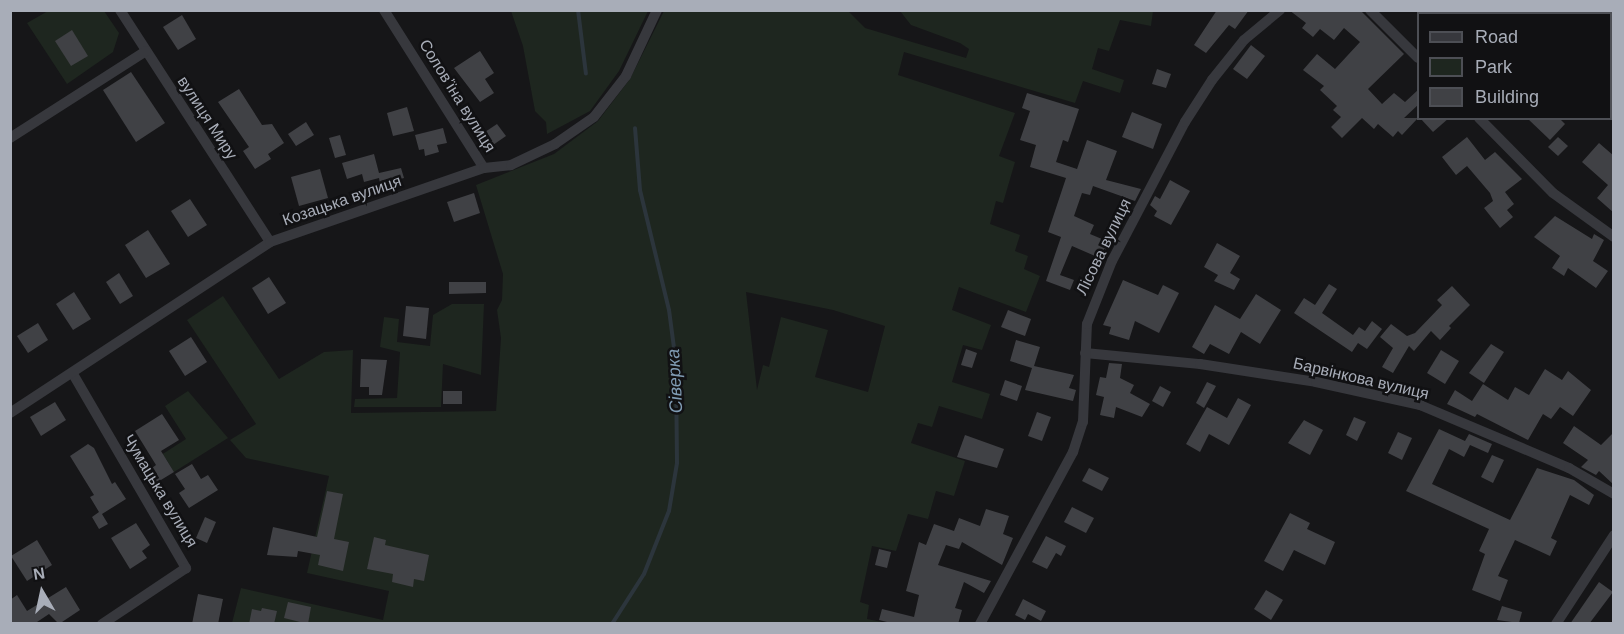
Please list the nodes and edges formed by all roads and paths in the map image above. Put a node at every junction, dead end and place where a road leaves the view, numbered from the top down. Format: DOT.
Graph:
graph roads {
  1 [pos="120,10"];
  2 [pos="384,10"];
  3 [pos="657,10"];
  4 [pos="1280,10"];
  5 [pos="1370,10"];
  6 [pos="146,51"];
  7 [pos="1417,56"];
  8 [pos="1481,120"];
  9 [pos="10,138"];
  10 [pos="484,168"];
  11 [pos="1614,237"];
  12 [pos="270,242"];
  13 [pos="1085,353"];
  14 [pos="73,374"];
  15 [pos="10,412"];
  16 [pos="1614,494"];
  17 [pos="1614,535"];
  18 [pos="102,624"];
  19 [pos="980,624"];
  20 [pos="1556,624"];
  1 -- 6 [label="street, вулиця Миру"];
  2 -- 10 [label="street, Соловʼїна вулиця"];
  3 -- 10 [label="street, Козацька вулиця"];
  4 -- 13 [label="street, Лісова вулиця"];
  5 -- 7 [label="street"];
  6 -- 9 [label="street"];
  6 -- 12 [label="street, вулиця Миру"];
  8 -- 11 [label="street"];
  10 -- 12 [label="street, Козацька вулиця"];
  12 -- 14 [label="street, Козацька вулиця"];
  13 -- 16 [label="street, Барвінкова вулиця"];
  13 -- 19 [label="street, Лісова вулиця"];
  14 -- 15 [label="street, Козацька вулиця"];
  14 -- 18 [label="street, Чумацька вулиця"];
  17 -- 20 [label="street"];
}
